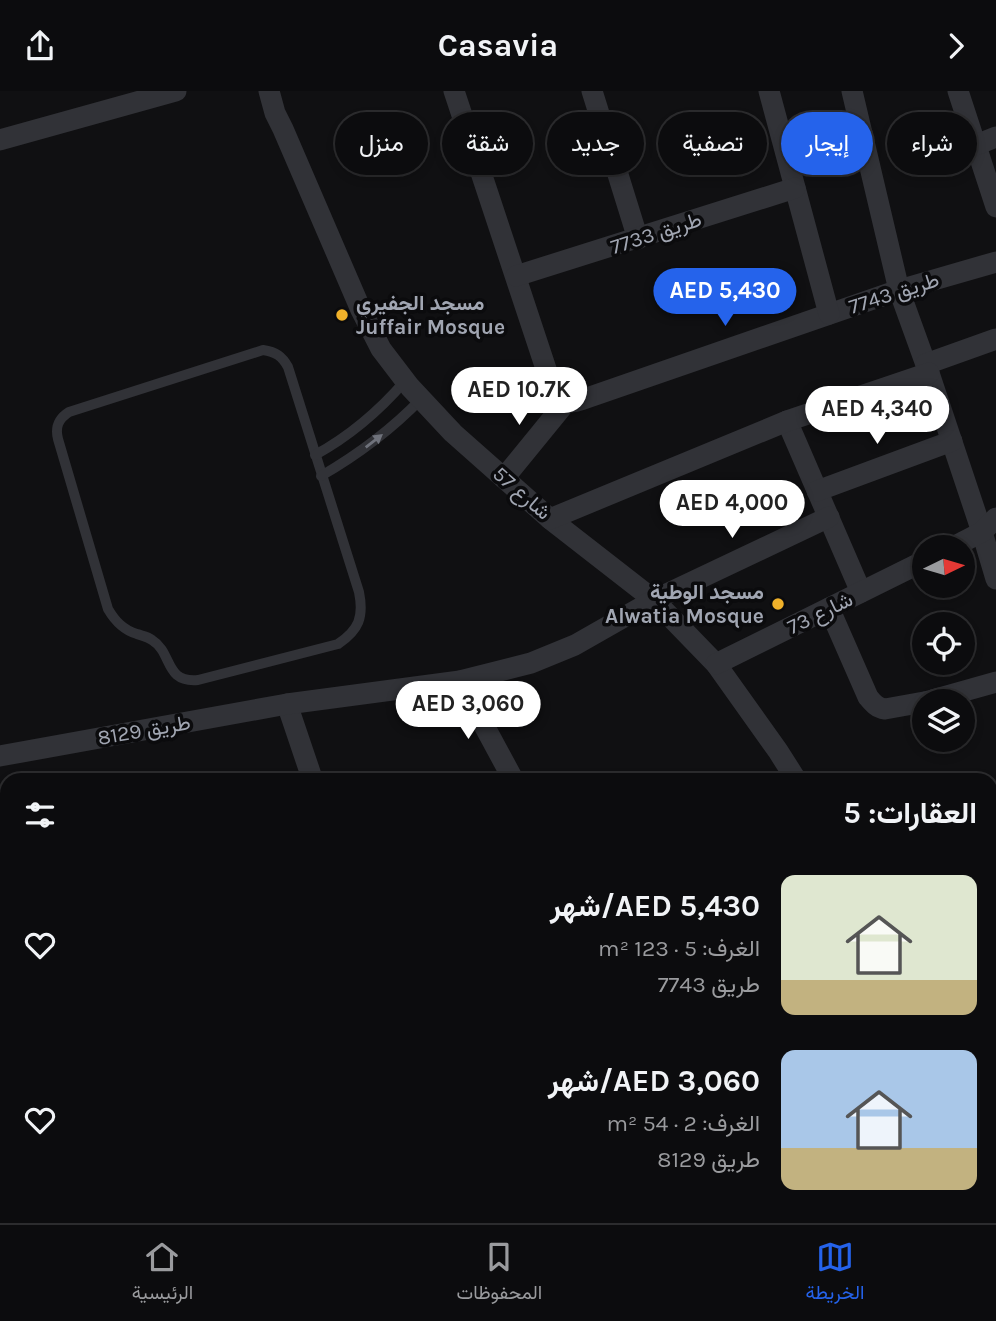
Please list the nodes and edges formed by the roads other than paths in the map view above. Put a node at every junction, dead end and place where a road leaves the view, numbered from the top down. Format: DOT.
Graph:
graph roads {
  1 [pos="176,91"];
  2 [pos="269,91"];
  3 [pos="279,91"];
  4 [pos="454,91"];
  5 [pos="592,91"];
  6 [pos="769,91"];
  7 [pos="852,91"];
  8 [pos="958,91"];
  9 [pos="965,112"];
  10 [pos="283,129"];
  11 [pos="996,137"];
  12 [pos="0,140"];
  13 [pos="977,145"];
  14 [pos="977,148"];
  15 [pos="795,188"];
  16 [pos="996,207"];
  17 [pos="638,239"];
  18 [pos="996,262"];
  19 [pos="516,277"];
  20 [pos="899,290"];
  21 [pos="830,314"];
  22 [pos="996,339"];
  23 [pos="928,368"];
  24 [pos="405,381"];
  25 [pos="421,399"];
  26 [pos="566,402"];
  27 [pos="787,421"];
  28 [pos="952,441"];
  29 [pos="314,454"];
  30 [pos="321,475"];
  31 [pos="504,478"];
  32 [pos="817,491"];
  33 [pos="829,517"];
  34 [pos="550,519"];
  35 [pos="989,525"];
  36 [pos="972,535"];
  37 [pos="912,567"];
  38 [pos="996,579"];
  39 [pos="861,593"];
  40 [pos="654,600"];
  41 [pos="829,608"];
  42 [pos="716,664"];
  43 [pos="460,681"];
  44 [pos="996,682"];
  45 [pos="971,689"];
  46 [pos="287,704"];
  47 [pos="912,704"];
  48 [pos="0,756"];
  49 [pos="310,773"];
  50 [pos="510,773"];
  51 [pos="792,773"];
  1 -- 12 [label="street"];
  2 -- 10 [label="street"];
  3 -- 10 [label="street"];
  4 -- 19 [label="street"];
  5 -- 17 [label="street"];
  6 -- 15 [label="street"];
  7 -- 20 [label="street"];
  8 -- 9 [label="street"];
  10 -- 24 [label="street, شارع 57"];
  11 -- 13 [label="street"];
  14 -- 16 [label="street"];
  15 -- 17 [label="street, طريق 7733"];
  15 -- 21 [label="street"];
  17 -- 19 [label="street, طريق 7733"];
  18 -- 20 [label="street, طريق 7743"];
  19 -- 26 [label="street"];
  20 -- 21 [label="street, طريق 7743"];
  20 -- 23 [label="street"];
  21 -- 26 [label="street, طريق 7743"];
  22 -- 23 [label="street"];
  23 -- 27 [label="street"];
  23 -- 28 [label="street"];
  24 -- 25 [label="street, شارع 57"];
  24 -- 29 [label="lane"];
  30 -- 25 [label="lane, one-way"];
  25 -- 31 [label="street, شارع 57"];
  26 -- 31 [label="street"];
  27 -- 32 [label="street"];
  27 -- 34 [label="street"];
  28 -- 32 [label="street"];
  28 -- 35 [label="street"];
  29 -- 30 [label="lane"];
  29 -- 30 [label="lane"];
  31 -- 34 [label="street, شارع 57"];
  32 -- 33 [label="street"];
  33 -- 39 [label="street"];
  33 -- 40 [label="street, طريق 8129"];
  34 -- 40 [label="street, شارع 57"];
  35 -- 36 [label="street"];
  35 -- 38 [label="street"];
  37 -- 39 [label="street, شارع 73"];
  39 -- 41 [label="street, شارع 73"];
  40 -- 42 [label="street, شارع 57"];
  40 -- 43 [label="street, طريق 8129"];
  41 -- 42 [label="street, شارع 73"];
  41 -- 47 [label="street"];
  42 -- 51 [label="street, شارع 57"];
  43 -- 46 [label="street, طريق 8129"];
  43 -- 50 [label="street"];
  44 -- 45 [label="street"];
  46 -- 48 [label="street, طريق 8129"];
  46 -- 49 [label="street"];
}
